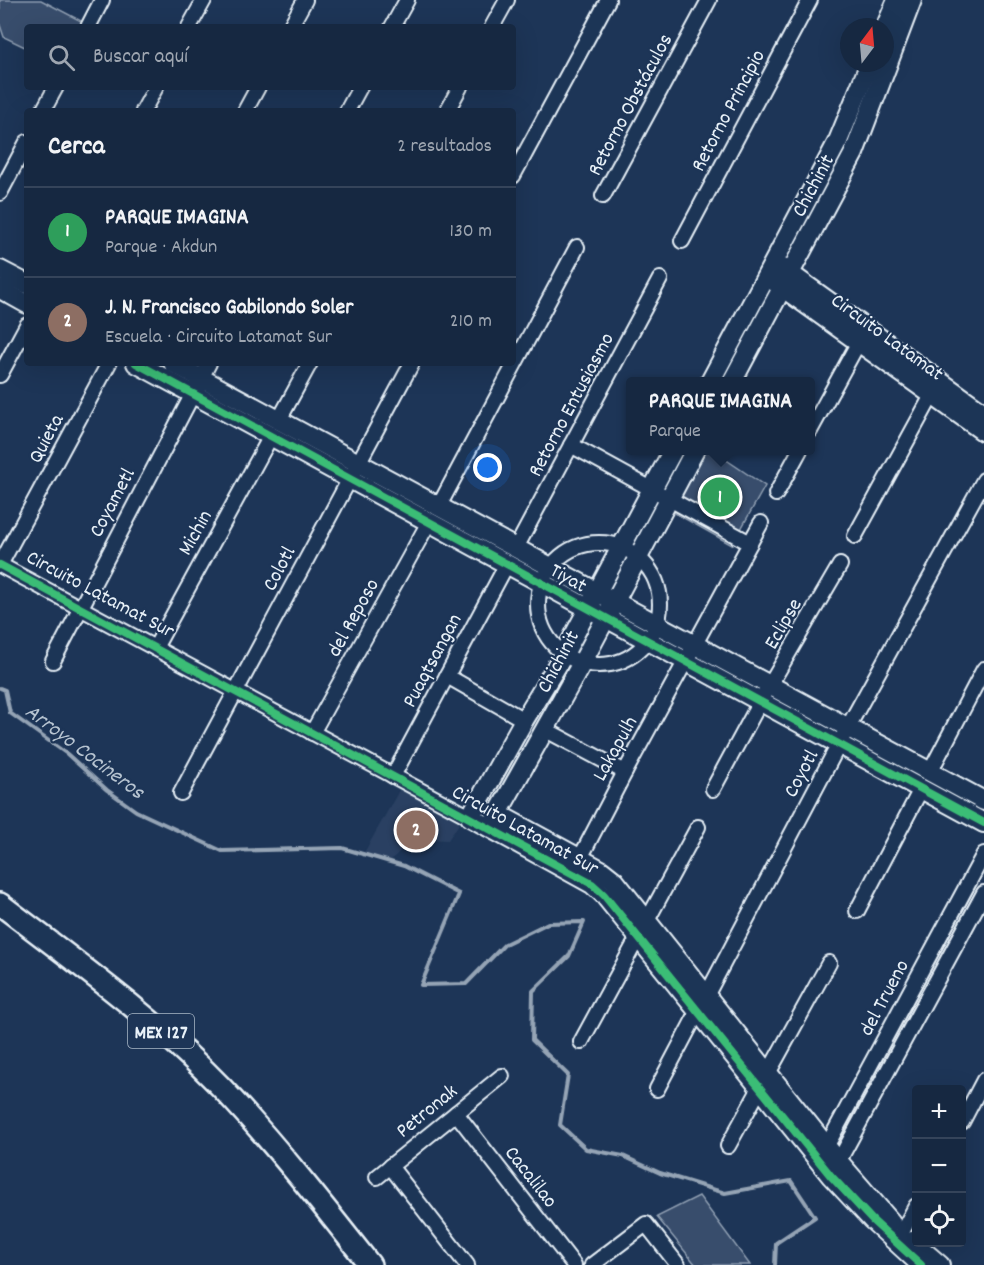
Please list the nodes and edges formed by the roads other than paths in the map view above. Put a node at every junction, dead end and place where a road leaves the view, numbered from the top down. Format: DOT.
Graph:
graph roads {
  1 [pos="102,0"];
  2 [pos="204,0"];
  3 [pos="305,0"];
  4 [pos="407,0"];
  5 [pos="507,0"];
  6 [pos="608,0"];
  7 [pos="709,0"];
  8 [pos="810,0"];
  9 [pos="897,0"];
  10 [pos="912,0"];
  11 [pos="889,18"];
  12 [pos="90,24"];
  13 [pos="191,24"];
  14 [pos="292,24"];
  15 [pos="394,24"];
  16 [pos="494,24"];
  17 [pos="866,72"];
  18 [pos="54,90"];
  19 [pos="154,90"];
  20 [pos="256,90"];
  21 [pos="358,90"];
  22 [pos="458,90"];
  23 [pos="45,108"];
  24 [pos="145,108"];
  25 [pos="247,108"];
  26 [pos="348,108"];
  27 [pos="449,108"];
  28 [pos="24,148"];
  29 [pos="516,170"];
  30 [pos="0,193"];
  31 [pos="603,196"];
  32 [pos="682,241"];
  33 [pos="577,247"];
  34 [pos="770,269"];
  35 [pos="0,270"];
  36 [pos="660,279"];
  37 [pos="786,280"];
  38 [pos="24,282"];
  39 [pos="0,289"];
  40 [pos="24,302"];
  41 [pos="24,331"];
  42 [pos="862,335"];
  43 [pos="516,361"];
  44 [pos="107,366"];
  45 [pos="149,366"];
  46 [pos="179,366"];
  47 [pos="308,366"];
  48 [pos="410,366"];
  49 [pos="513,366"];
  50 [pos="0,375"];
  51 [pos="712,377"];
  52 [pos="734,377"];
  53 [pos="201,378"];
  54 [pos="936,388"];
  55 [pos="984,413"];
  56 [pos="815,422"];
  57 [pos="275,428"];
  58 [pos="984,432"];
  59 [pos="571,445"];
  60 [pos="670,455"];
  61 [pos="692,455"];
  62 [pos="797,455"];
  63 [pos="354,471"];
  64 [pos="984,480"];
  65 [pos="652,489"];
  66 [pos="777,494"];
  67 [pos="670,499"];
  68 [pos="434,514"];
  69 [pos="761,523"];
  70 [pos="462,530"];
  71 [pos="855,536"];
  72 [pos="750,543"];
  73 [pos="622,546"];
  74 [pos="516,548"];
  75 [pos="639,557"];
  76 [pos="507,564"];
  77 [pos="0,565"];
  78 [pos="840,565"];
  79 [pos="550,566"];
  80 [pos="541,583"];
  81 [pos="597,592"];
  82 [pos="615,602"];
  83 [pos="80,608"];
  84 [pos="589,609"];
  85 [pos="606,618"];
  86 [pos="658,624"];
  87 [pos="648,641"];
  88 [pos="695,645"];
  89 [pos="155,648"];
  90 [pos="564,654"];
  91 [pos="53,661"];
  92 [pos="686,662"];
  93 [pos="582,663"];
  94 [pos="984,669"];
  95 [pos="447,676"];
  96 [pos="770,685"];
  97 [pos="236,692"];
  98 [pos="760,702"];
  99 [pos="524,720"];
  100 [pos="848,727"];
  101 [pos="546,730"];
  102 [pos="312,733"];
  103 [pos="839,744"];
  104 [pos="930,771"];
  105 [pos="625,772"];
  106 [pos="393,776"];
  107 [pos="713,789"];
  108 [pos="921,789"];
  109 [pos="181,793"];
  110 [pos="984,801"];
  111 [pos="470,817"];
  112 [pos="494,821"];
  113 [pos="984,823"];
  114 [pos="698,827"];
  115 [pos="984,854"];
  116 [pos="576,866"];
  117 [pos="984,893"];
  118 [pos="0,904"];
  119 [pos="857,911"];
  120 [pos="646,921"];
  121 [pos="638,938"];
  122 [pos="829,963"];
  123 [pos="702,1005"];
  124 [pos="581,1042"];
  125 [pos="502,1076"];
  126 [pos="765,1080"];
  127 [pos="984,1080"];
  128 [pos="657,1089"];
  129 [pos="456,1113"];
  130 [pos="966,1114"];
  131 [pos="728,1146"];
  132 [pos="823,1153"];
  133 [pos="390,1166"];
  134 [pos="835,1169"];
  135 [pos="376,1178"];
  136 [pos="912,1214"];
  137 [pos="899,1238"];
  138 [pos="370,1265"];
  139 [pos="467,1265"];
  140 [pos="574,1265"];
  141 [pos="592,1265"];
  142 [pos="678,1265"];
  143 [pos="921,1265"];
  144 [pos="940,1265"];
  1 -- 12 [label="street"];
  2 -- 13 [label="street"];
  3 -- 14 [label="street"];
  4 -- 15 [label="street"];
  5 -- 16 [label="street"];
  6 -- 29 [label="street"];
  7 -- 31 [label="street, Retorno Obstáculos"];
  8 -- 32 [label="street, Retorno Principio"];
  9 -- 11 [label="street"];
  10 -- 37 [label="street, Chichinit"];
  17 -- 34 [label="street, Chichinit"];
  18 -- 23 [label="street"];
  19 -- 24 [label="street"];
  20 -- 25 [label="street"];
  21 -- 26 [label="street"];
  22 -- 27 [label="street"];
  28 -- 30 [label="street"];
  33 -- 43 [label="street, del Reposo"];
  34 -- 37 [label="street, Circuito Latamat"];
  34 -- 51 [label="street, Chichinit"];
  35 -- 38 [label="street"];
  36 -- 59 [label="street, Retorno Entusiasmo"];
  37 -- 42 [label="street, Circuito Latamat"];
  37 -- 52 [label="street, Chichinit"];
  39 -- 40 [label="street"];
  41 -- 50 [label="street"];
  42 -- 54 [label="street, Circuito Latamat"];
  42 -- 56 [label="street"];
  44 -- 77 [label="street, Quieta"];
  45 -- 53 [label="street, Tiyat"];
  46 -- 53 [label="street, Tiyat"];
  47 -- 57 [label="street, Michin"];
  48 -- 63 [label="street, Colotl"];
  49 -- 68 [label="street, del Reposo"];
  53 -- 57 [label="street, Tiyat"];
  53 -- 83 [label="street, Coyametl"];
  54 -- 55 [label="street, Circuito Latamat"];
  54 -- 58 [label="street, Circuito Latamat"];
  54 -- 71 [label="street"];
  57 -- 63 [label="street, Tiyat"];
  57 -- 89 [label="street, Michin"];
  59 -- 65 [label="street"];
  59 -- 74 [label="street, Retorno Entusiasmo"];
  60 -- 65 [label="street, Chichinit"];
  61 -- 67 [label="street, Chichinit"];
  62 -- 66 [label="street"];
  63 -- 68 [label="street, Tiyat"];
  63 -- 97 [label="street, Colotl"];
  64 -- 100 [label="street, Coyotl"];
  65 -- 67 [label="street"];
  65 -- 73 [label="street, Chichinit"];
  67 -- 72 [label="street"];
  67 -- 75 [label="street, Chichinit"];
  68 -- 70 [label="street, Tiyat"];
  68 -- 102 [label="street, del Reposo"];
  69 -- 72 [label="street, Lakapulh"];
  70 -- 74 [label="street, Tiyat"];
  70 -- 76 [label="street, Tiyat"];
  72 -- 88 [label="street, Lakapulh"];
  73 -- 75 [label="street"];
  73 -- 79 [label="street"];
  73 -- 81 [label="street, Chichinit"];
  74 -- 79 [label="street, Tiyat"];
  75 -- 82 [label="street, Chichinit"];
  75 -- 86 [label="street"];
  76 -- 80 [label="street, Tiyat"];
  76 -- 95 [label="street, Puaqtsangan"];
  77 -- 83 [label="street, Circuito Latamat Sur"];
  78 -- 96 [label="street, Eclipse"];
  79 -- 80 [label="street"];
  79 -- 81 [label="street, Tiyat"];
  80 -- 84 [label="street, Tiyat"];
  80 -- 90 [label="street"];
  81 -- 82 [label="street, Tiyat"];
  81 -- 84 [label="street, Chichinit"];
  82 -- 85 [label="street, Chichinit"];
  82 -- 86 [label="street, Tiyat"];
  83 -- 89 [label="street, Circuito Latamat Sur"];
  83 -- 91 [label="street, Coyametl"];
  84 -- 85 [label="street, Tiyat"];
  84 -- 90 [label="street, Chichinit"];
  85 -- 87 [label="street, Tiyat"];
  85 -- 93 [label="street, Chichinit"];
  86 -- 87 [label="street"];
  86 -- 88 [label="street, Tiyat"];
  87 -- 92 [label="street, Tiyat"];
  87 -- 93 [label="street"];
  88 -- 92 [label="street, Lakapulh"];
  88 -- 96 [label="street, Tiyat"];
  89 -- 97 [label="street, Circuito Latamat Sur"];
  90 -- 93 [label="street"];
  90 -- 99 [label="street, Chichinit"];
  92 -- 98 [label="street, Tiyat"];
  92 -- 105 [label="street, Lakapulh"];
  93 -- 101 [label="street, Chichinit"];
  94 -- 104 [label="street"];
  95 -- 99 [label="street"];
  95 -- 106 [label="street, Puaqtsangan"];
  96 -- 98 [label="street, Eclipse"];
  96 -- 100 [label="street, Tiyat"];
  97 -- 102 [label="street, Circuito Latamat Sur"];
  97 -- 109 [label="street, Colotl"];
  98 -- 103 [label="street, Tiyat"];
  98 -- 107 [label="street, Eclipse"];
  99 -- 111 [label="street, Chichinit"];
  100 -- 103 [label="street, Coyotl"];
  100 -- 104 [label="street, Tiyat"];
  101 -- 105 [label="street"];
  101 -- 112 [label="street, Chichinit"];
  102 -- 106 [label="street, Circuito Latamat Sur"];
  103 -- 108 [label="street, Tiyat"];
  103 -- 123 [label="street, Coyotl"];
  104 -- 110 [label="street, Tiyat"];
  105 -- 116 [label="street, Lakapulh"];
  106 -- 111 [label="street, Circuito Latamat Sur"];
  108 -- 113 [label="street, Tiyat"];
  108 -- 119 [label="street"];
  111 -- 112 [label="street, Circuito Latamat Sur"];
  112 -- 116 [label="street, Circuito Latamat Sur"];
  114 -- 120 [label="street"];
  115 -- 132 [label="street, del Trueno"];
  116 -- 120 [label="street, Circuito Latamat Sur"];
  116 -- 121 [label="street, Circuito Latamat Sur"];
  117 -- 134 [label="street, del Trueno"];
  118 -- 138 [label="main road, MEX 127"];
  120 -- 121 [label="street"];
  120 -- 123 [label="street, Circuito Latamat Sur"];
  121 -- 123 [label="street, Circuito Latamat Sur"];
  121 -- 124 [label="street"];
  122 -- 126 [label="street"];
  123 -- 126 [label="street, Circuito Latamat Sur"];
  123 -- 128 [label="street, Coyotl"];
  125 -- 129 [label="street, Petronak"];
  126 -- 131 [label="street"];
  126 -- 132 [label="street, Circuito Latamat Sur"];
  127 -- 130 [label="street"];
  129 -- 133 [label="street, Petronak"];
  129 -- 140 [label="street, Cacalilao"];
  132 -- 134 [label="street, Circuito Latamat Sur"];
  133 -- 135 [label="street, Petronak"];
  133 -- 139 [label="street"];
  134 -- 137 [label="street, Circuito Latamat Sur"];
  136 -- 137 [label="street"];
  137 -- 143 [label="street, Circuito Latamat Sur"];
  137 -- 144 [label="street, Circuito Latamat Sur"];
  141 -- 142 [label="street"];
}
